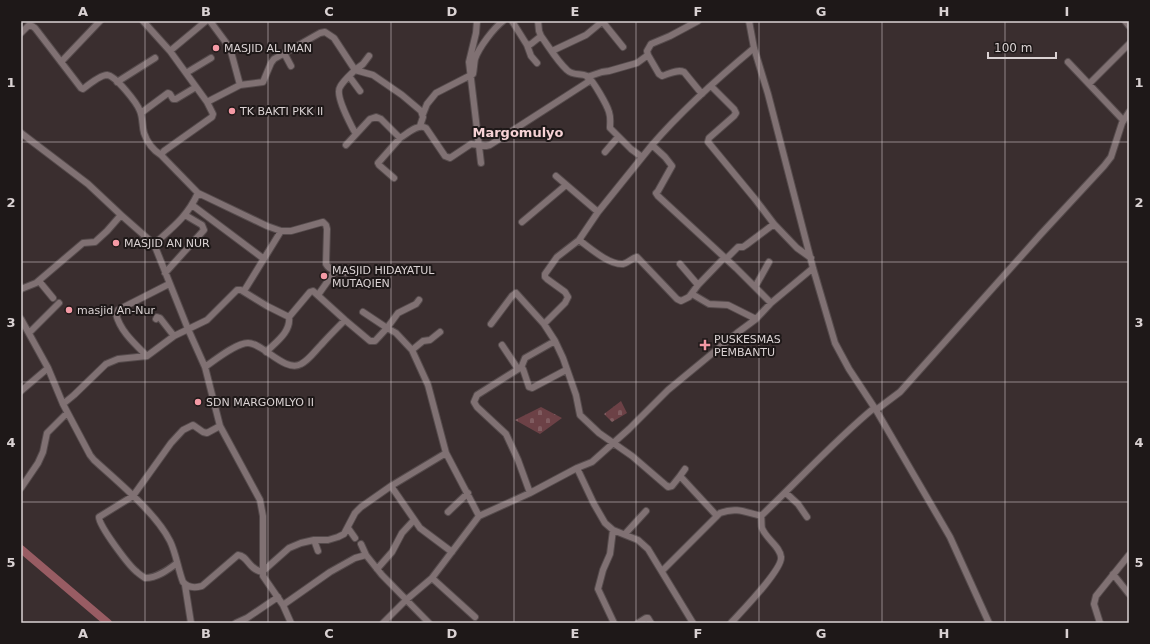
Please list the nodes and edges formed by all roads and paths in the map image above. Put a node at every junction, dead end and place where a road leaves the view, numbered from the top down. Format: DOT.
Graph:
graph roads {
  1 [pos="100,21"];
  2 [pos="143,21"];
  3 [pos="206,21"];
  4 [pos="210,21"];
  5 [pos="477,21"];
  6 [pos="504,21"];
  7 [pos="512,21"];
  8 [pos="538,21"];
  9 [pos="602,21"];
  10 [pos="698,21"];
  11 [pos="749,21"];
  12 [pos="1125,21"];
  13 [pos="1129,26"];
  14 [pos="21,33"];
  15 [pos="541,36"];
  16 [pos="1129,44"];
  17 [pos="527,45"];
  18 [pos="623,47"];
  19 [pos="754,48"];
  20 [pos="170,51"];
  21 [pos="552,51"];
  22 [pos="284,53"];
  23 [pos="648,55"];
  24 [pos="369,56"];
  25 [pos="155,58"];
  26 [pos="211,58"];
  27 [pos="61,62"];
  28 [pos="1068,62"];
  29 [pos="537,63"];
  30 [pos="291,66"];
  31 [pos="355,70"];
  32 [pos="186,74"];
  33 [pos="349,76"];
  34 [pos="470,76"];
  35 [pos="589,78"];
  36 [pos="117,82"];
  37 [pos="1089,84"];
  38 [pos="240,85"];
  39 [pos="711,86"];
  40 [pos="196,87"];
  41 [pos="360,91"];
  42 [pos="702,94"];
  43 [pos="207,102"];
  44 [pos="1129,112"];
  45 [pos="141,113"];
  46 [pos="423,114"];
  47 [pos="1123,120"];
  48 [pos="420,126"];
  49 [pos="21,133"];
  50 [pos="356,134"];
  51 [pos="618,137"];
  52 [pos="400,138"];
  53 [pos="346,145"];
  54 [pos="480,145"];
  55 [pos="652,146"];
  56 [pos="605,152"];
  57 [pos="161,155"];
  58 [pos="642,157"];
  59 [pos="481,163"];
  60 [pos="556,176"];
  61 [pos="394,178"];
  62 [pos="566,185"];
  63 [pos="198,193"];
  64 [pos="192,205"];
  65 [pos="598,212"];
  66 [pos="121,215"];
  67 [pos="185,216"];
  68 [pos="522,222"];
  69 [pos="774,224"];
  70 [pos="281,231"];
  71 [pos="579,240"];
  72 [pos="154,244"];
  73 [pos="725,258"];
  74 [pos="811,258"];
  75 [pos="264,259"];
  76 [pos="769,262"];
  77 [pos="680,264"];
  78 [pos="813,268"];
  79 [pos="335,271"];
  80 [pos="165,273"];
  81 [pos="346,273"];
  82 [pos="39,281"];
  83 [pos="169,284"];
  84 [pos="698,285"];
  85 [pos="755,287"];
  86 [pos="21,289"];
  87 [pos="244,291"];
  88 [pos="692,294"];
  89 [pos="318,295"];
  90 [pos="53,298"];
  91 [pos="419,300"];
  92 [pos="59,303"];
  93 [pos="771,303"];
  94 [pos="363,312"];
  95 [pos="289,317"];
  96 [pos="21,319"];
  97 [pos="156,319"];
  98 [pos="756,319"];
  99 [pos="345,320"];
  100 [pos="491,324"];
  101 [pos="544,324"];
  102 [pos="388,328"];
  103 [pos="188,329"];
  104 [pos="440,332"];
  105 [pos="28,333"];
  106 [pos="174,336"];
  107 [pos="555,341"];
  108 [pos="502,345"];
  109 [pos="412,350"];
  110 [pos="266,352"];
  111 [pos="146,356"];
  112 [pos="205,367"];
  113 [pos="48,368"];
  114 [pos="520,368"];
  115 [pos="566,370"];
  116 [pos="21,391"];
  117 [pos="62,404"];
  118 [pos="875,409"];
  119 [pos="67,413"];
  120 [pos="220,426"];
  121 [pos="613,443"];
  122 [pos="446,453"];
  123 [pos="576,468"];
  124 [pos="685,470"];
  125 [pos="680,476"];
  126 [pos="391,486"];
  127 [pos="21,488"];
  128 [pos="468,493"];
  129 [pos="530,493"];
  130 [pos="786,493"];
  131 [pos="133,496"];
  132 [pos="646,511"];
  133 [pos="448,512"];
  134 [pos="479,516"];
  135 [pos="717,516"];
  136 [pos="761,516"];
  137 [pos="807,517"];
  138 [pos="414,520"];
  139 [pos="348,528"];
  140 [pos="613,530"];
  141 [pos="624,534"];
  142 [pos="355,538"];
  143 [pos="314,540"];
  144 [pos="361,544"];
  145 [pos="318,551"];
  146 [pos="452,552"];
  147 [pos="366,555"];
  148 [pos="1129,555"];
  149 [pos="177,563"];
  150 [pos="378,569"];
  151 [pos="662,571"];
  152 [pos="262,572"];
  153 [pos="1113,574"];
  154 [pos="432,578"];
  155 [pos="185,585"];
  156 [pos="1129,594"];
  157 [pos="278,597"];
  158 [pos="406,600"];
  159 [pos="283,605"];
  160 [pos="475,616"];
  161 [pos="692,621"];
  162 [pos="244,622"];
  163 [pos="191,623"];
  164 [pos="236,623"];
  165 [pos="291,623"];
  166 [pos="383,623"];
  167 [pos="429,623"];
  168 [pos="614,623"];
  169 [pos="638,623"];
  170 [pos="651,623"];
  171 [pos="685,623"];
  172 [pos="731,623"];
  173 [pos="989,623"];
  174 [pos="1100,623"];
  1 -- 27 [label="street"];
  2 -- 20 [label="street"];
  3 -- 20 [label="street"];
  4 -- 38 [label="street"];
  5 -- 34 [label="street"];
  6 -- 34 [label="street"];
  7 -- 17 [label="street"];
  8 -- 15 [label="street"];
  9 -- 18 [label="street"];
  9 -- 21 [label="street"];
  10 -- 23 [label="street"];
  11 -- 19 [label="street"];
  12 -- 13 [label="street"];
  14 -- 27 [label="street"];
  15 -- 17 [label="street"];
  15 -- 21 [label="street"];
  16 -- 37 [label="street"];
  17 -- 29 [label="street"];
  19 -- 39 [label="street"];
  19 -- 74 [label="street"];
  20 -- 32 [label="street"];
  21 -- 35 [label="street"];
  22 -- 30 [label="street"];
  22 -- 31 [label="street"];
  22 -- 38 [label="street"];
  23 -- 35 [label="street"];
  23 -- 42 [label="street"];
  24 -- 31 [label="street"];
  25 -- 36 [label="street"];
  26 -- 32 [label="street"];
  27 -- 36 [label="street"];
  28 -- 37 [label="street"];
  31 -- 33 [label="street"];
  31 -- 46 [label="street"];
  32 -- 40 [label="street"];
  33 -- 41 [label="street"];
  33 -- 50 [label="street"];
  34 -- 46 [label="street"];
  34 -- 54 [label="street"];
  35 -- 51 [label="street"];
  35 -- 54 [label="street"];
  36 -- 45 [label="street"];
  37 -- 47 [label="street"];
  38 -- 43 [label="street"];
  39 -- 42 [label="street"];
  39 -- 69 [label="street"];
  40 -- 43 [label="street"];
  40 -- 45 [label="street"];
  42 -- 55 [label="street"];
  43 -- 57 [label="street"];
  44 -- 47 [label="street"];
  45 -- 57 [label="street"];
  46 -- 48 [label="street"];
  47 -- 118 [label="street"];
  48 -- 52 [label="street"];
  48 -- 54 [label="street"];
  49 -- 66 [label="street"];
  50 -- 52 [label="street"];
  50 -- 53 [label="street"];
  51 -- 56 [label="street"];
  51 -- 58 [label="street"];
  52 -- 61 [label="street"];
  54 -- 59 [label="street"];
  55 -- 58 [label="street"];
  55 -- 73 [label="street"];
  57 -- 63 [label="street"];
  58 -- 65 [label="street"];
  60 -- 62 [label="street"];
  62 -- 65 [label="street"];
  62 -- 68 [label="street"];
  63 -- 64 [label="street"];
  63 -- 70 [label="street"];
  64 -- 67 [label="street"];
  64 -- 75 [label="street"];
  65 -- 71 [label="street"];
  66 -- 72 [label="street"];
  66 -- 82 [label="street"];
  67 -- 72 [label="street"];
  67 -- 80 [label="street"];
  69 -- 73 [label="street"];
  69 -- 74 [label="street"];
  70 -- 75 [label="street"];
  70 -- 79 [label="street"];
  71 -- 88 [label="street"];
  71 -- 101 [label="street"];
  72 -- 80 [label="street"];
  73 -- 84 [label="street"];
  73 -- 85 [label="street"];
  74 -- 78 [label="street"];
  75 -- 87 [label="street"];
  76 -- 85 [label="street"];
  77 -- 84 [label="street"];
  78 -- 93 [label="street"];
  78 -- 118 [label="street"];
  79 -- 81 [label="street"];
  79 -- 89 [label="street"];
  80 -- 83 [label="street"];
  82 -- 86 [label="street"];
  82 -- 90 [label="street"];
  83 -- 103 [label="street"];
  83 -- 111 [label="street"];
  84 -- 88 [label="street"];
  85 -- 93 [label="street"];
  87 -- 95 [label="street"];
  87 -- 103 [label="street"];
  88 -- 98 [label="street"];
  89 -- 95 [label="street"];
  89 -- 99 [label="street"];
  91 -- 102 [label="street"];
  92 -- 105 [label="street"];
  93 -- 98 [label="street"];
  94 -- 102 [label="street"];
  95 -- 110 [label="street"];
  96 -- 105 [label="street"];
  97 -- 106 [label="street"];
  98 -- 121 [label="street"];
  99 -- 102 [label="street"];
  99 -- 110 [label="street"];
  100 -- 101 [label="street"];
  101 -- 107 [label="street"];
  102 -- 109 [label="street"];
  103 -- 106 [label="street"];
  103 -- 112 [label="street"];
  104 -- 109 [label="street"];
  105 -- 113 [label="street"];
  106 -- 111 [label="street"];
  107 -- 114 [label="street"];
  107 -- 115 [label="street"];
  108 -- 114 [label="street"];
  109 -- 122 [label="street"];
  110 -- 112 [label="street"];
  111 -- 117 [label="street"];
  112 -- 120 [label="street"];
  113 -- 116 [label="street"];
  113 -- 117 [label="street"];
  114 -- 115 [label="street"];
  114 -- 129 [label="street"];
  115 -- 121 [label="street"];
  117 -- 119 [label="street"];
  118 -- 130 [label="street"];
  118 -- 173 [label="street"];
  119 -- 127 [label="street"];
  119 -- 131 [label="street"];
  120 -- 131 [label="street"];
  120 -- 152 [label="street"];
  121 -- 123 [label="street"];
  121 -- 125 [label="street"];
  122 -- 126 [label="street"];
  122 -- 128 [label="street"];
  123 -- 129 [label="street"];
  123 -- 140 [label="street"];
  124 -- 125 [label="street"];
  125 -- 135 [label="street"];
  126 -- 138 [label="street"];
  126 -- 139 [label="street"];
  128 -- 133 [label="street"];
  128 -- 134 [label="street"];
  129 -- 134 [label="street"];
  130 -- 136 [label="street"];
  130 -- 137 [label="street"];
  131 -- 149 [label="street"];
  131 -- 149 [label="street"];
  132 -- 141 [label="street"];
  134 -- 146 [label="street"];
  135 -- 136 [label="street"];
  135 -- 151 [label="street"];
  136 -- 172 [label="street"];
  138 -- 146 [label="street"];
  138 -- 150 [label="street"];
  139 -- 142 [label="street"];
  139 -- 143 [label="street"];
  140 -- 141 [label="street"];
  140 -- 168 [label="street"];
  141 -- 151 [label="street"];
  143 -- 145 [label="street"];
  143 -- 152 [label="street"];
  144 -- 147 [label="street"];
  146 -- 154 [label="street"];
  147 -- 150 [label="street"];
  147 -- 159 [label="street"];
  148 -- 153 [label="street"];
  149 -- 155 [label="street"];
  150 -- 158 [label="street"];
  151 -- 161 [label="street"];
  152 -- 155 [label="street"];
  152 -- 157 [label="street"];
  153 -- 156 [label="street"];
  153 -- 174 [label="street"];
  154 -- 158 [label="street"];
  154 -- 160 [label="street"];
  155 -- 163 [label="street"];
  157 -- 159 [label="street"];
  157 -- 162 [label="street"];
  158 -- 166 [label="street"];
  158 -- 167 [label="street"];
  159 -- 165 [label="street"];
  161 -- 171 [label="street"];
  162 -- 164 [label="street"];
  169 -- 170 [label="street"];
}
